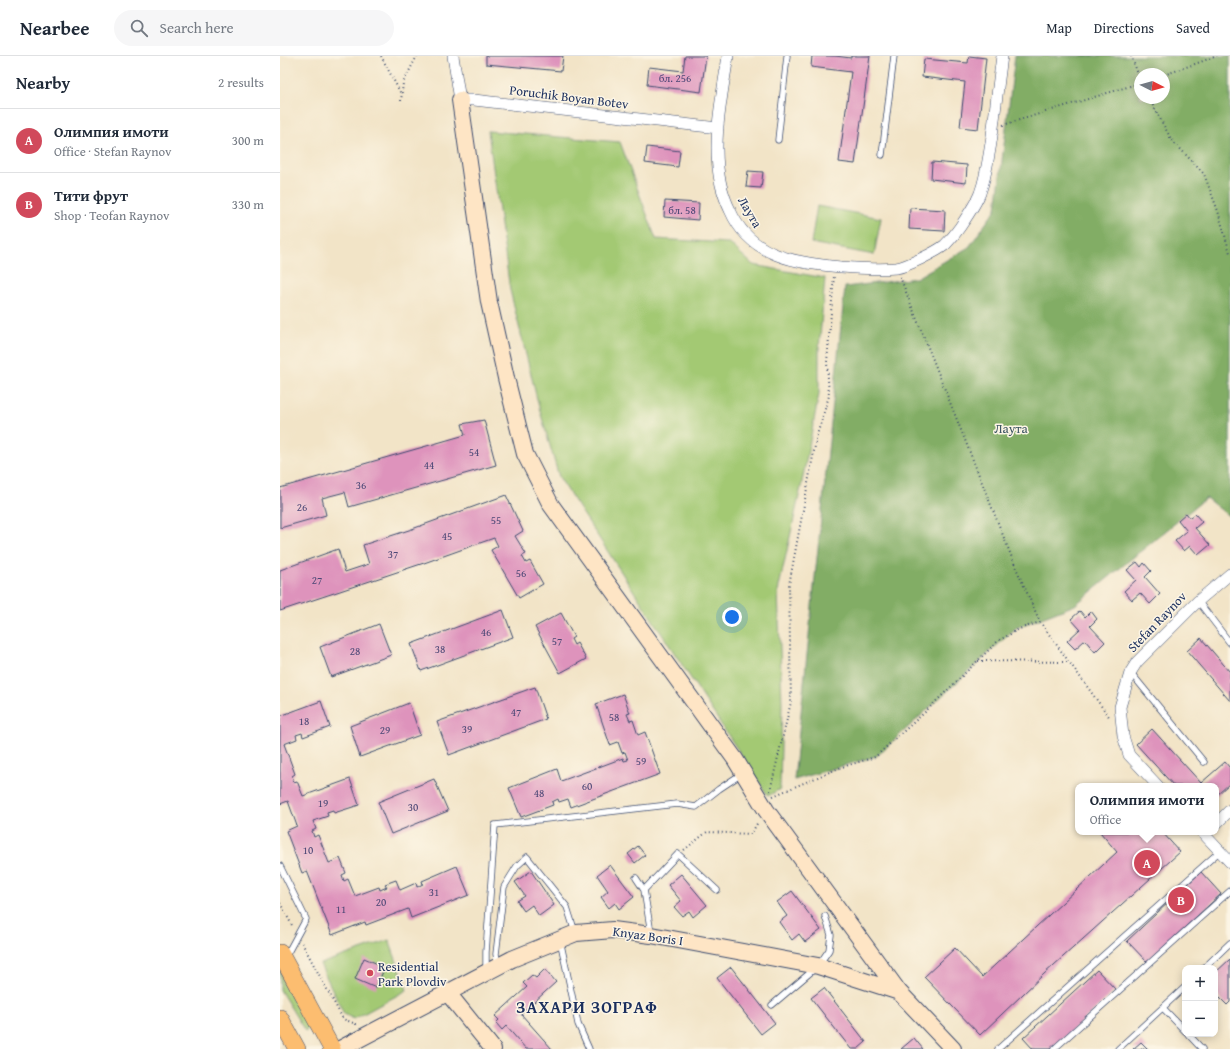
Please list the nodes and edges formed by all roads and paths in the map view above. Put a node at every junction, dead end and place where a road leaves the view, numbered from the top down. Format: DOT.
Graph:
graph roads {
  1 [pos="381,56"];
  2 [pos="417,56"];
  3 [pos="453,56"];
  4 [pos="728,56"];
  5 [pos="787,56"];
  6 [pos="894,56"];
  7 [pos="1002,56"];
  8 [pos="1131,56"];
  9 [pos="1217,56"];
  10 [pos="1136,68"];
  11 [pos="1170,73"];
  12 [pos="1134,85"];
  13 [pos="401,94"];
  14 [pos="460,100"];
  15 [pos="401,101"];
  16 [pos="1153,104"];
  17 [pos="718,128"];
  18 [pos="993,128"];
  19 [pos="778,140"];
  20 [pos="882,155"];
  21 [pos="1230,253"];
  22 [pos="835,266"];
  23 [pos="896,268"];
  24 [pos="1230,574"];
  25 [pos="1198,601"];
  26 [pos="1040,622"];
  27 [pos="1230,643"];
  28 [pos="976,661"];
  29 [pos="1069,662"];
  30 [pos="1130,673"];
  31 [pos="1123,736"];
  32 [pos="1204,762"];
  33 [pos="743,773"];
  34 [pos="1155,783"];
  35 [pos="766,810"];
  36 [pos="1230,810"];
  37 [pos="1219,821"];
  38 [pos="1207,835"];
  39 [pos="1220,851"];
  40 [pos="678,854"];
  41 [pos="1230,862"];
  42 [pos="280,866"];
  43 [pos="636,878"];
  44 [pos="644,890"];
  45 [pos="717,890"];
  46 [pos="1230,891"];
  47 [pos="280,903"];
  48 [pos="825,916"];
  49 [pos="576,933"];
  50 [pos="298,934"];
  51 [pos="651,935"];
  52 [pos="560,940"];
  53 [pos="1230,943"];
  54 [pos="282,956"];
  55 [pos="1207,965"];
  56 [pos="818,966"];
  57 [pos="492,969"];
  58 [pos="1182,990"];
  59 [pos="447,992"];
  60 [pos="899,992"];
  61 [pos="772,1005"];
  62 [pos="1163,1008"];
  63 [pos="280,1018"];
  64 [pos="356,1024"];
  65 [pos="1182,1028"];
  66 [pos="1191,1037"];
  67 [pos="297,1049"];
  68 [pos="332,1049"];
  69 [pos="340,1049"];
  70 [pos="493,1049"];
  71 [pos="589,1049"];
  72 [pos="953,1049"];
  73 [pos="998,1049"];
  74 [pos="1054,1049"];
  75 [pos="1118,1049"];
  76 [pos="1202,1049"];
  1 -- 13 [label="path"];
  2 -- 13 [label="path"];
  3 -- 14 [label="street"];
  4 -- 17 [label="street, Лаута"];
  5 -- 19 [label="lane"];
  6 -- 20 [label="lane"];
  7 -- 18 [label="street, Лаута"];
  8 -- 10 [label="path"];
  9 -- 11 [label="path"];
  12 -- 18 [label="path"];
  13 -- 15 [label="path"];
  14 -- 17 [label="street, Poruchik Boyan Botev"];
  14 -- 33 [label="street"];
  16 -- 21 [label="path"];
  17 -- 22 [label="street, Лаута"];
  18 -- 23 [label="street, Лаута"];
  22 -- 23 [label="street, Лаута"];
  22 -- 35 [label="path"];
  23 -- 26 [label="path"];
  24 -- 25 [label="street, Stefan Raynov"];
  25 -- 27 [label="lane"];
  25 -- 30 [label="street, Stefan Raynov"];
  26 -- 28 [label="path"];
  26 -- 29 [label="path"];
  28 -- 29 [label="path"];
  28 -- 35 [label="path"];
  29 -- 31 [label="path"];
  30 -- 31 [label="street, Stefan Raynov"];
  30 -- 32 [label="lane"];
  31 -- 34 [label="street, Stefan Raynov"];
  33 -- 35 [label="street"];
  33 -- 57 [label="lane"];
  35 -- 40 [label="path"];
  35 -- 60 [label="street"];
  36 -- 37 [label="street"];
  38 -- 39 [label="street"];
  39 -- 41 [label="street"];
  39 -- 73 [label="lane"];
  40 -- 44 [label="lane"];
  40 -- 45 [label="lane"];
  42 -- 50 [label="lane"];
  43 -- 44 [label="lane"];
  44 -- 51 [label="lane"];
  46 -- 74 [label="lane"];
  47 -- 50 [label="path"];
  48 -- 56 [label="lane"];
  49 -- 51 [label="street, Knyaz Boris I"];
  49 -- 52 [label="street, Knyaz Boris I"];
  49 -- 57 [label="lane"];
  50 -- 54 [label="lane"];
  50 -- 64 [label="path"];
  51 -- 56 [label="street, Knyaz Boris I"];
  52 -- 57 [label="street, Knyaz Boris I"];
  52 -- 71 [label="lane"];
  53 -- 55 [label="lane"];
  54 -- 68 [label="main road"];
  56 -- 60 [label="street, Knyaz Boris I"];
  56 -- 61 [label="lane"];
  57 -- 59 [label="street, Knyaz Boris I"];
  58 -- 62 [label="lane"];
  59 -- 69 [label="street, Knyaz Boris I"];
  59 -- 70 [label="street"];
  60 -- 72 [label="street, Knyaz Boris I"];
  62 -- 65 [label="lane"];
  62 -- 75 [label="lane"];
  63 -- 67 [label="main road"];
  66 -- 76 [label="lane"];
}
